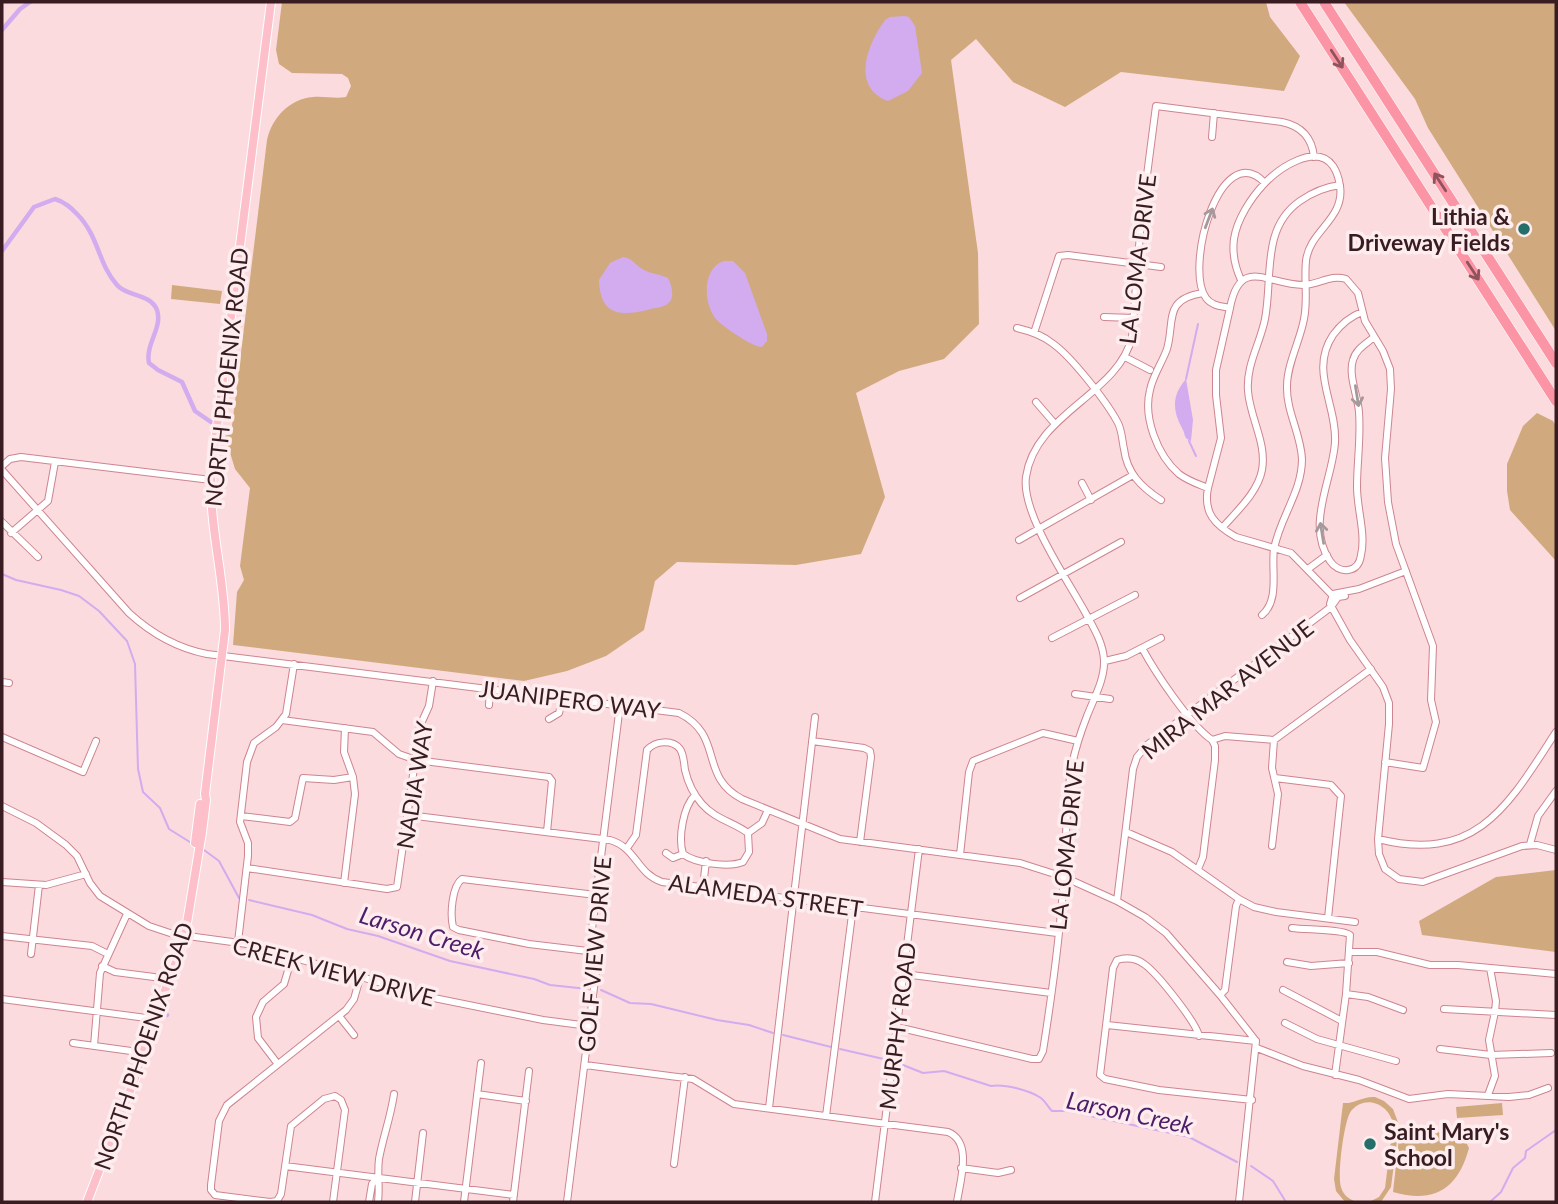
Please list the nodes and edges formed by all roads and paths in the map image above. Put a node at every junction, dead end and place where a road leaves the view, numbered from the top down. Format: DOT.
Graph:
graph roads {
  1 [pos="271,2"];
  2 [pos="1300,2"];
  3 [pos="1324,2"];
  4 [pos="1214,113"];
  5 [pos="1212,137"];
  6 [pos="1314,157"];
  7 [pos="1265,183"];
  8 [pos="1340,185"];
  9 [pos="1138,263"];
  10 [pos="1161,267"];
  11 [pos="1269,278"];
  12 [pos="1241,280"];
  13 [pos="1306,285"];
  14 [pos="1202,289"];
  15 [pos="1230,308"];
  16 [pos="1362,312"];
  17 [pos="1104,317"];
  18 [pos="1134,318"];
  19 [pos="1017,328"];
  20 [pos="1034,333"];
  21 [pos="1374,337"];
  22 [pos="1125,357"];
  23 [pos="1556,363"];
  24 [pos="1150,370"];
  25 [pos="1094,389"];
  26 [pos="1556,401"];
  27 [pos="1036,402"];
  28 [pos="1055,424"];
  29 [pos="55,462"];
  30 [pos="2,468"];
  31 [pos="1133,475"];
  32 [pos="211,480"];
  33 [pos="1082,483"];
  34 [pos="1208,488"];
  35 [pos="1091,500"];
  36 [pos="1161,500"];
  37 [pos="38,510"];
  38 [pos="2,522"];
  39 [pos="1223,527"];
  40 [pos="1039,529"];
  41 [pos="11,533"];
  42 [pos="1019,540"];
  43 [pos="1121,542"];
  44 [pos="1274,548"];
  45 [pos="1327,555"];
  46 [pos="38,557"];
  47 [pos="1308,569"];
  48 [pos="1406,572"];
  49 [pos="1064,575"];
  50 [pos="1359,589"];
  51 [pos="1135,595"];
  52 [pos="1332,595"];
  53 [pos="1020,598"];
  54 [pos="1331,607"];
  55 [pos="1262,615"];
  56 [pos="1089,619"];
  57 [pos="1052,638"];
  58 [pos="1161,638"];
  59 [pos="1142,648"];
  60 [pos="223,656"];
  61 [pos="1105,661"];
  62 [pos="294,664"];
  63 [pos="1371,669"];
  64 [pos="433,681"];
  65 [pos="490,688"];
  66 [pos="1075,694"];
  67 [pos="563,697"];
  68 [pos="1095,697"];
  69 [pos="1110,699"];
  70 [pos="489,705"];
  71 [pos="620,705"];
  72 [pos="1189,715"];
  73 [pos="815,717"];
  74 [pos="549,719"];
  75 [pos="282,720"];
  76 [pos="345,727"];
  77 [pos="1556,732"];
  78 [pos="2,737"];
  79 [pos="1212,740"];
  80 [pos="1275,740"];
  81 [pos="96,741"];
  82 [pos="812,741"];
  83 [pos="1078,741"];
  84 [pos="416,760"];
  85 [pos="1385,762"];
  86 [pos="353,777"];
  87 [pos="1275,778"];
  88 [pos="1556,791"];
  89 [pos="695,795"];
  90 [pos="2,806"];
  91 [pos="768,810"];
  92 [pos="241,816"];
  93 [pos="408,816"];
  94 [pos="804,824"];
  95 [pos="547,832"];
  96 [pos="1126,832"];
  97 [pos="748,833"];
  98 [pos="603,839"];
  99 [pos="1378,839"];
  100 [pos="860,842"];
  101 [pos="1530,844"];
  102 [pos="1272,846"];
  103 [pos="627,848"];
  104 [pos="919,849"];
  105 [pos="1556,850"];
  106 [pos="666,853"];
  107 [pos="683,854"];
  108 [pos="960,855"];
  109 [pos="706,861"];
  110 [pos="247,868"];
  111 [pos="1198,869"];
  112 [pos="86,874"];
  113 [pos="1064,877"];
  114 [pos="2,881"];
  115 [pos="344,883"];
  116 [pos="39,885"];
  117 [pos="702,887"];
  118 [pos="596,895"];
  119 [pos="1239,899"];
  120 [pos="794,900"];
  121 [pos="1116,901"];
  122 [pos="853,906"];
  123 [pos="127,914"];
  124 [pos="911,914"];
  125 [pos="1328,918"];
  126 [pos="1355,922"];
  127 [pos="1292,928"];
  128 [pos="1058,933"];
  129 [pos="2,936"];
  130 [pos="185,936"];
  131 [pos="33,940"];
  132 [pos="238,943"];
  133 [pos="596,952"];
  134 [pos="1350,952"];
  135 [pos="31,954"];
  136 [pos="108,954"];
  137 [pos="292,957"];
  138 [pos="1287,962"];
  139 [pos="1349,963"];
  140 [pos="102,966"];
  141 [pos="1490,968"];
  142 [pos="904,974"];
  143 [pos="1556,974"];
  144 [pos="154,977"];
  145 [pos="360,978"];
  146 [pos="1283,990"];
  147 [pos="1051,993"];
  148 [pos="1346,994"];
  149 [pos="1220,995"];
  150 [pos="2,999"];
  151 [pos="1444,1009"];
  152 [pos="1404,1010"];
  153 [pos="98,1012"];
  154 [pos="1495,1012"];
  155 [pos="1556,1015"];
  156 [pos="339,1016"];
  157 [pos="154,1018"];
  158 [pos="1342,1021"];
  159 [pos="1285,1024"];
  160 [pos="1107,1025"];
  161 [pos="589,1026"];
  162 [pos="897,1027"];
  163 [pos="354,1035"];
  164 [pos="1199,1036"];
  165 [pos="73,1043"];
  166 [pos="1256,1044"];
  167 [pos="1339,1045"];
  168 [pos="94,1046"];
  169 [pos="1440,1049"];
  170 [pos="131,1051"];
  171 [pos="1551,1053"];
  172 [pos="1491,1055"];
  173 [pos="1396,1061"];
  174 [pos="277,1063"];
  175 [pos="481,1063"];
  176 [pos="585,1065"];
  177 [pos="529,1071"];
  178 [pos="1335,1075"];
  179 [pos="685,1077"];
  180 [pos="1548,1088"];
  181 [pos="394,1094"];
  182 [pos="477,1094"];
  183 [pos="1488,1096"];
  184 [pos="1252,1100"];
  185 [pos="526,1101"];
  186 [pos="769,1108"];
  187 [pos="826,1116"];
  188 [pos="885,1124"];
  189 [pos="423,1133"];
  190 [pos="674,1164"];
  191 [pos="285,1166"];
  192 [pos="961,1168"];
  193 [pos="1011,1170"];
  194 [pos="337,1173"];
  195 [pos="377,1178"];
  196 [pos="417,1183"];
  197 [pos="465,1189"];
  198 [pos="513,1199"];
  199 [pos="87,1202"];
  200 [pos="333,1202"];
  201 [pos="369,1202"];
  202 [pos="378,1202"];
  203 [pos="415,1202"];
  204 [pos="464,1202"];
  205 [pos="567,1202"];
  206 [pos="875,1202"];
  207 [pos="957,1202"];
  208 [pos="1239,1202"];
  1 -- 32 [label="main road, NORTH PHOENIX ROAD"];
  2 -- 26 [label="highway, one-way"];
  23 -- 3 [label="highway, one-way"];
  4 -- 5 [label="street"];
  4 -- 6 [label="street"];
  4 -- 9 [label="street, LA LOMA DRIVE"];
  6 -- 7 [label="street"];
  6 -- 8 [label="street"];
  7 -- 12 [label="street"];
  14 -- 7 [label="street, one-way"];
  8 -- 11 [label="street"];
  8 -- 13 [label="street"];
  9 -- 10 [label="street"];
  9 -- 18 [label="street, LA LOMA DRIVE"];
  9 -- 20 [label="street"];
  11 -- 12 [label="street"];
  11 -- 13 [label="street"];
  11 -- 39 [label="street"];
  12 -- 15 [label="street"];
  13 -- 16 [label="street"];
  13 -- 44 [label="street"];
  14 -- 15 [label="street"];
  14 -- 34 [label="street"];
  15 -- 34 [label="street"];
  16 -- 21 [label="street"];
  45 -- 16 [label="street, one-way"];
  17 -- 18 [label="street"];
  18 -- 22 [label="street, LA LOMA DRIVE"];
  19 -- 20 [label="street"];
  20 -- 25 [label="street"];
  21 -- 45 [label="street, one-way"];
  21 -- 48 [label="street"];
  22 -- 24 [label="street"];
  22 -- 25 [label="street, LA LOMA DRIVE"];
  25 -- 28 [label="street, LA LOMA DRIVE"];
  25 -- 31 [label="street"];
  27 -- 28 [label="street"];
  28 -- 40 [label="street, LA LOMA DRIVE"];
  29 -- 30 [label="street"];
  29 -- 32 [label="street"];
  29 -- 37 [label="street"];
  30 -- 37 [label="street, JUANIPERO WAY"];
  31 -- 35 [label="street"];
  31 -- 36 [label="street"];
  32 -- 60 [label="main road, NORTH PHOENIX ROAD"];
  33 -- 35 [label="street"];
  34 -- 39 [label="street"];
  35 -- 40 [label="street"];
  37 -- 41 [label="street"];
  37 -- 60 [label="street, JUANIPERO WAY"];
  38 -- 41 [label="street"];
  39 -- 44 [label="street"];
  40 -- 42 [label="street"];
  40 -- 49 [label="street, LA LOMA DRIVE"];
  41 -- 46 [label="street"];
  43 -- 49 [label="street"];
  44 -- 47 [label="street"];
  44 -- 55 [label="street"];
  45 -- 47 [label="street"];
  47 -- 52 [label="street"];
  48 -- 50 [label="street, MIRA MAR AVENUE"];
  48 -- 85 [label="street"];
  49 -- 53 [label="street"];
  49 -- 56 [label="street, LA LOMA DRIVE"];
  50 -- 52 [label="street, MIRA MAR AVENUE"];
  50 -- 54 [label="street, MIRA MAR AVENUE"];
  51 -- 56 [label="street"];
  52 -- 54 [label="street, MIRA MAR AVENUE"];
  54 -- 63 [label="street"];
  54 -- 72 [label="street, MIRA MAR AVENUE"];
  56 -- 57 [label="street"];
  56 -- 61 [label="street, LA LOMA DRIVE"];
  58 -- 59 [label="street"];
  59 -- 61 [label="street"];
  59 -- 72 [label="street"];
  60 -- 62 [label="street, JUANIPERO WAY"];
  60 -- 130 [label="main road, NORTH PHOENIX ROAD"];
  61 -- 68 [label="street, LA LOMA DRIVE"];
  62 -- 64 [label="street, JUANIPERO WAY"];
  62 -- 75 [label="street"];
  63 -- 80 [label="street"];
  63 -- 85 [label="street"];
  64 -- 65 [label="street, JUANIPERO WAY"];
  64 -- 84 [label="street, NADIA WAY"];
  65 -- 67 [label="street, JUANIPERO WAY"];
  65 -- 70 [label="street"];
  66 -- 68 [label="street"];
  67 -- 71 [label="street, JUANIPERO WAY"];
  67 -- 74 [label="street"];
  68 -- 69 [label="street"];
  68 -- 83 [label="street, LA LOMA DRIVE"];
  71 -- 91 [label="street, JUANIPERO WAY"];
  71 -- 98 [label="street, GOLF VIEW DRIVE"];
  72 -- 79 [label="street"];
  72 -- 96 [label="street, MIRA MAR AVENUE"];
  73 -- 82 [label="street"];
  75 -- 76 [label="street"];
  75 -- 92 [label="street"];
  76 -- 84 [label="street"];
  76 -- 86 [label="street"];
  77 -- 99 [label="street"];
  78 -- 81 [label="street"];
  79 -- 80 [label="street"];
  79 -- 111 [label="street"];
  80 -- 87 [label="street"];
  82 -- 94 [label="street"];
  82 -- 100 [label="street"];
  83 -- 108 [label="street"];
  83 -- 113 [label="street, LA LOMA DRIVE"];
  84 -- 93 [label="street, NADIA WAY"];
  84 -- 95 [label="street"];
  85 -- 99 [label="street"];
  86 -- 92 [label="street"];
  86 -- 115 [label="street"];
  87 -- 102 [label="street"];
  87 -- 125 [label="street"];
  88 -- 101 [label="street"];
  89 -- 97 [label="street"];
  89 -- 103 [label="street"];
  89 -- 107 [label="street"];
  90 -- 112 [label="street, CREEK VIEW DRIVE"];
  91 -- 94 [label="street, JUANIPERO WAY"];
  91 -- 97 [label="street"];
  92 -- 110 [label="street"];
  93 -- 95 [label="street"];
  93 -- 115 [label="street, NADIA WAY"];
  94 -- 100 [label="street, JUANIPERO WAY"];
  94 -- 120 [label="street"];
  95 -- 98 [label="street"];
  96 -- 111 [label="street"];
  96 -- 121 [label="street, MIRA MAR AVENUE"];
  97 -- 109 [label="street"];
  98 -- 103 [label="street"];
  98 -- 118 [label="street, GOLF VIEW DRIVE"];
  99 -- 101 [label="street"];
  100 -- 104 [label="street, JUANIPERO WAY"];
  101 -- 105 [label="street"];
  103 -- 117 [label="street, ALAMEDA STREET"];
  104 -- 108 [label="street, JUANIPERO WAY"];
  104 -- 124 [label="street, MURPHY ROAD"];
  106 -- 107 [label="street"];
  107 -- 109 [label="street"];
  108 -- 113 [label="street, JUANIPERO WAY"];
  109 -- 117 [label="street"];
  110 -- 115 [label="street"];
  110 -- 132 [label="street"];
  111 -- 119 [label="street"];
  112 -- 116 [label="street"];
  112 -- 123 [label="street, CREEK VIEW DRIVE"];
  113 -- 121 [label="street, JUANIPERO WAY"];
  113 -- 128 [label="street, LA LOMA DRIVE"];
  114 -- 116 [label="street"];
  116 -- 131 [label="street"];
  117 -- 120 [label="street, ALAMEDA STREET"];
  118 -- 133 [label="street, GOLF VIEW DRIVE"];
  118 -- 133 [label="street"];
  119 -- 125 [label="street"];
  119 -- 149 [label="street"];
  120 -- 122 [label="street, ALAMEDA STREET"];
  120 -- 186 [label="street"];
  121 -- 149 [label="street, JUANIPERO WAY"];
  122 -- 124 [label="street, ALAMEDA STREET"];
  122 -- 187 [label="street"];
  123 -- 130 [label="street, CREEK VIEW DRIVE"];
  123 -- 136 [label="street"];
  124 -- 128 [label="street, ALAMEDA STREET"];
  124 -- 142 [label="street, MURPHY ROAD"];
  125 -- 126 [label="street"];
  127 -- 134 [label="street"];
  128 -- 147 [label="street, LA LOMA DRIVE"];
  129 -- 131 [label="street"];
  130 -- 132 [label="street, CREEK VIEW DRIVE"];
  130 -- 157 [label="main road, NORTH PHOENIX ROAD"];
  131 -- 135 [label="street"];
  131 -- 136 [label="street"];
  132 -- 137 [label="street, CREEK VIEW DRIVE"];
  133 -- 161 [label="street, GOLF VIEW DRIVE"];
  134 -- 139 [label="street"];
  134 -- 141 [label="street"];
  136 -- 140 [label="street"];
  137 -- 145 [label="street, CREEK VIEW DRIVE"];
  137 -- 174 [label="street"];
  138 -- 139 [label="street"];
  139 -- 148 [label="street"];
  140 -- 144 [label="street"];
  140 -- 153 [label="street"];
  141 -- 143 [label="street"];
  141 -- 154 [label="street"];
  142 -- 147 [label="street"];
  142 -- 162 [label="street, MURPHY ROAD"];
  145 -- 156 [label="street"];
  145 -- 161 [label="street, CREEK VIEW DRIVE"];
  146 -- 158 [label="street"];
  147 -- 162 [label="street, LA LOMA DRIVE"];
  148 -- 152 [label="street"];
  148 -- 158 [label="street"];
  149 -- 166 [label="street, JUANIPERO WAY"];
  150 -- 153 [label="street"];
  151 -- 154 [label="street"];
  153 -- 157 [label="street"];
  153 -- 168 [label="street"];
  154 -- 155 [label="street"];
  154 -- 172 [label="street"];
  156 -- 163 [label="street"];
  156 -- 174 [label="street"];
  157 -- 199 [label="main road, NORTH PHOENIX ROAD"];
  158 -- 167 [label="street"];
  159 -- 167 [label="street"];
  160 -- 164 [label="street"];
  160 -- 164 [label="street"];
  160 -- 184 [label="street"];
  161 -- 176 [label="street, GOLF VIEW DRIVE"];
  162 -- 188 [label="street, MURPHY ROAD"];
  164 -- 166 [label="street"];
  165 -- 168 [label="street"];
  166 -- 178 [label="street"];
  166 -- 184 [label="street"];
  167 -- 173 [label="street"];
  167 -- 178 [label="street"];
  168 -- 170 [label="street"];
  169 -- 172 [label="street"];
  171 -- 172 [label="street"];
  172 -- 183 [label="street"];
  174 -- 191 [label="street"];
  175 -- 182 [label="street"];
  176 -- 179 [label="street"];
  176 -- 205 [label="street, GOLF VIEW DRIVE"];
  177 -- 185 [label="street"];
  178 -- 183 [label="street"];
  179 -- 186 [label="street"];
  179 -- 190 [label="street"];
  180 -- 183 [label="street"];
  181 -- 195 [label="street"];
  182 -- 185 [label="street"];
  182 -- 197 [label="street"];
  184 -- 208 [label="street"];
  185 -- 198 [label="street"];
  186 -- 187 [label="street"];
  187 -- 188 [label="street"];
  188 -- 192 [label="street"];
  188 -- 206 [label="street, MURPHY ROAD"];
  189 -- 196 [label="street"];
  191 -- 194 [label="street"];
  191 -- 194 [label="street"];
  192 -- 193 [label="street"];
  192 -- 207 [label="street"];
  194 -- 195 [label="street"];
  194 -- 200 [label="street"];
  195 -- 196 [label="street"];
  195 -- 201 [label="street"];
  195 -- 202 [label="street"];
  196 -- 197 [label="street"];
  196 -- 203 [label="street"];
  197 -- 198 [label="street"];
  197 -- 204 [label="street"];
}
